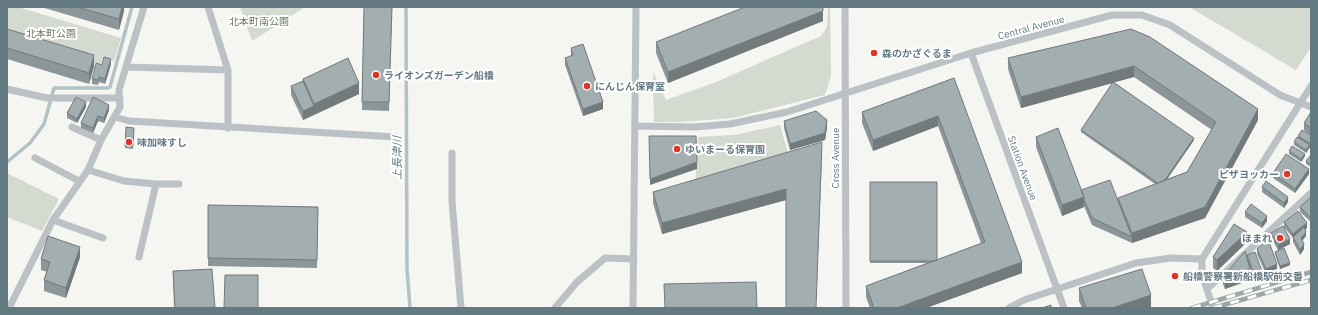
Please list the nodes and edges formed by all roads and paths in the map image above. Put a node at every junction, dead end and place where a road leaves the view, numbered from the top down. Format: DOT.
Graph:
graph roads {
  1 [pos="144,7"];
  2 [pos="208,7"];
  3 [pos="636,7"];
  4 [pos="845,7"];
  5 [pos="971,53"];
  6 [pos="126,67"];
  7 [pos="228,70"];
  8 [pos="1311,86"];
  9 [pos="7,89"];
  10 [pos="845,94"];
  11 [pos="120,98"];
  12 [pos="1300,103"];
  13 [pos="1311,108"];
  14 [pos="115,116"];
  15 [pos="635,126"];
  16 [pos="72,127"];
  17 [pos="228,128"];
  18 [pos="396,137"];
  19 [pos="101,140"];
  20 [pos="452,153"];
  21 [pos="35,158"];
  22 [pos="88,170"];
  23 [pos="79,181"];
  24 [pos="156,184"];
  25 [pos="179,184"];
  26 [pos="1311,192"];
  27 [pos="53,220"];
  28 [pos="103,238"];
  29 [pos="139,257"];
  30 [pos="634,259"];
  31 [pos="1202,259"];
  32 [pos="1058,289"];
  33 [pos="1207,289"];
  34 [pos="9,308"];
  35 [pos="461,308"];
  36 [pos="556,308"];
  37 [pos="633,308"];
  38 [pos="846,308"];
  39 [pos="1009,308"];
  40 [pos="1064,308"];
  41 [pos="1213,308"];
  1 -- 6 [label="street"];
  2 -- 7 [label="street"];
  3 -- 15 [label="street"];
  4 -- 10 [label="street, Cross Avenue"];
  5 -- 10 [label="street, Central Avenue"];
  5 -- 12 [label="street, Central Avenue"];
  5 -- 32 [label="street, Station Avenue"];
  6 -- 7 [label="street"];
  6 -- 11 [label="street"];
  7 -- 17 [label="street"];
  8 -- 12 [label="street"];
  9 -- 11 [label="street"];
  10 -- 15 [label="street, Central Avenue"];
  10 -- 38 [label="street, Cross Avenue"];
  11 -- 14 [label="street"];
  12 -- 13 [label="street, Central Avenue"];
  12 -- 31 [label="street"];
  14 -- 17 [label="street"];
  14 -- 19 [label="street"];
  15 -- 30 [label="street"];
  16 -- 19 [label="street"];
  17 -- 18 [label="street"];
  19 -- 22 [label="street"];
  20 -- 35 [label="street"];
  21 -- 23 [label="street"];
  22 -- 23 [label="street"];
  22 -- 24 [label="street"];
  23 -- 27 [label="street"];
  24 -- 25 [label="street"];
  24 -- 29 [label="street"];
  26 -- 33 [label="street"];
  27 -- 28 [label="street"];
  27 -- 34 [label="street"];
  30 -- 36 [label="street"];
  30 -- 37 [label="street"];
  31 -- 32 [label="street"];
  31 -- 33 [label="street"];
  32 -- 39 [label="street"];
  32 -- 40 [label="street, Station Avenue"];
  33 -- 41 [label="street"];
}
